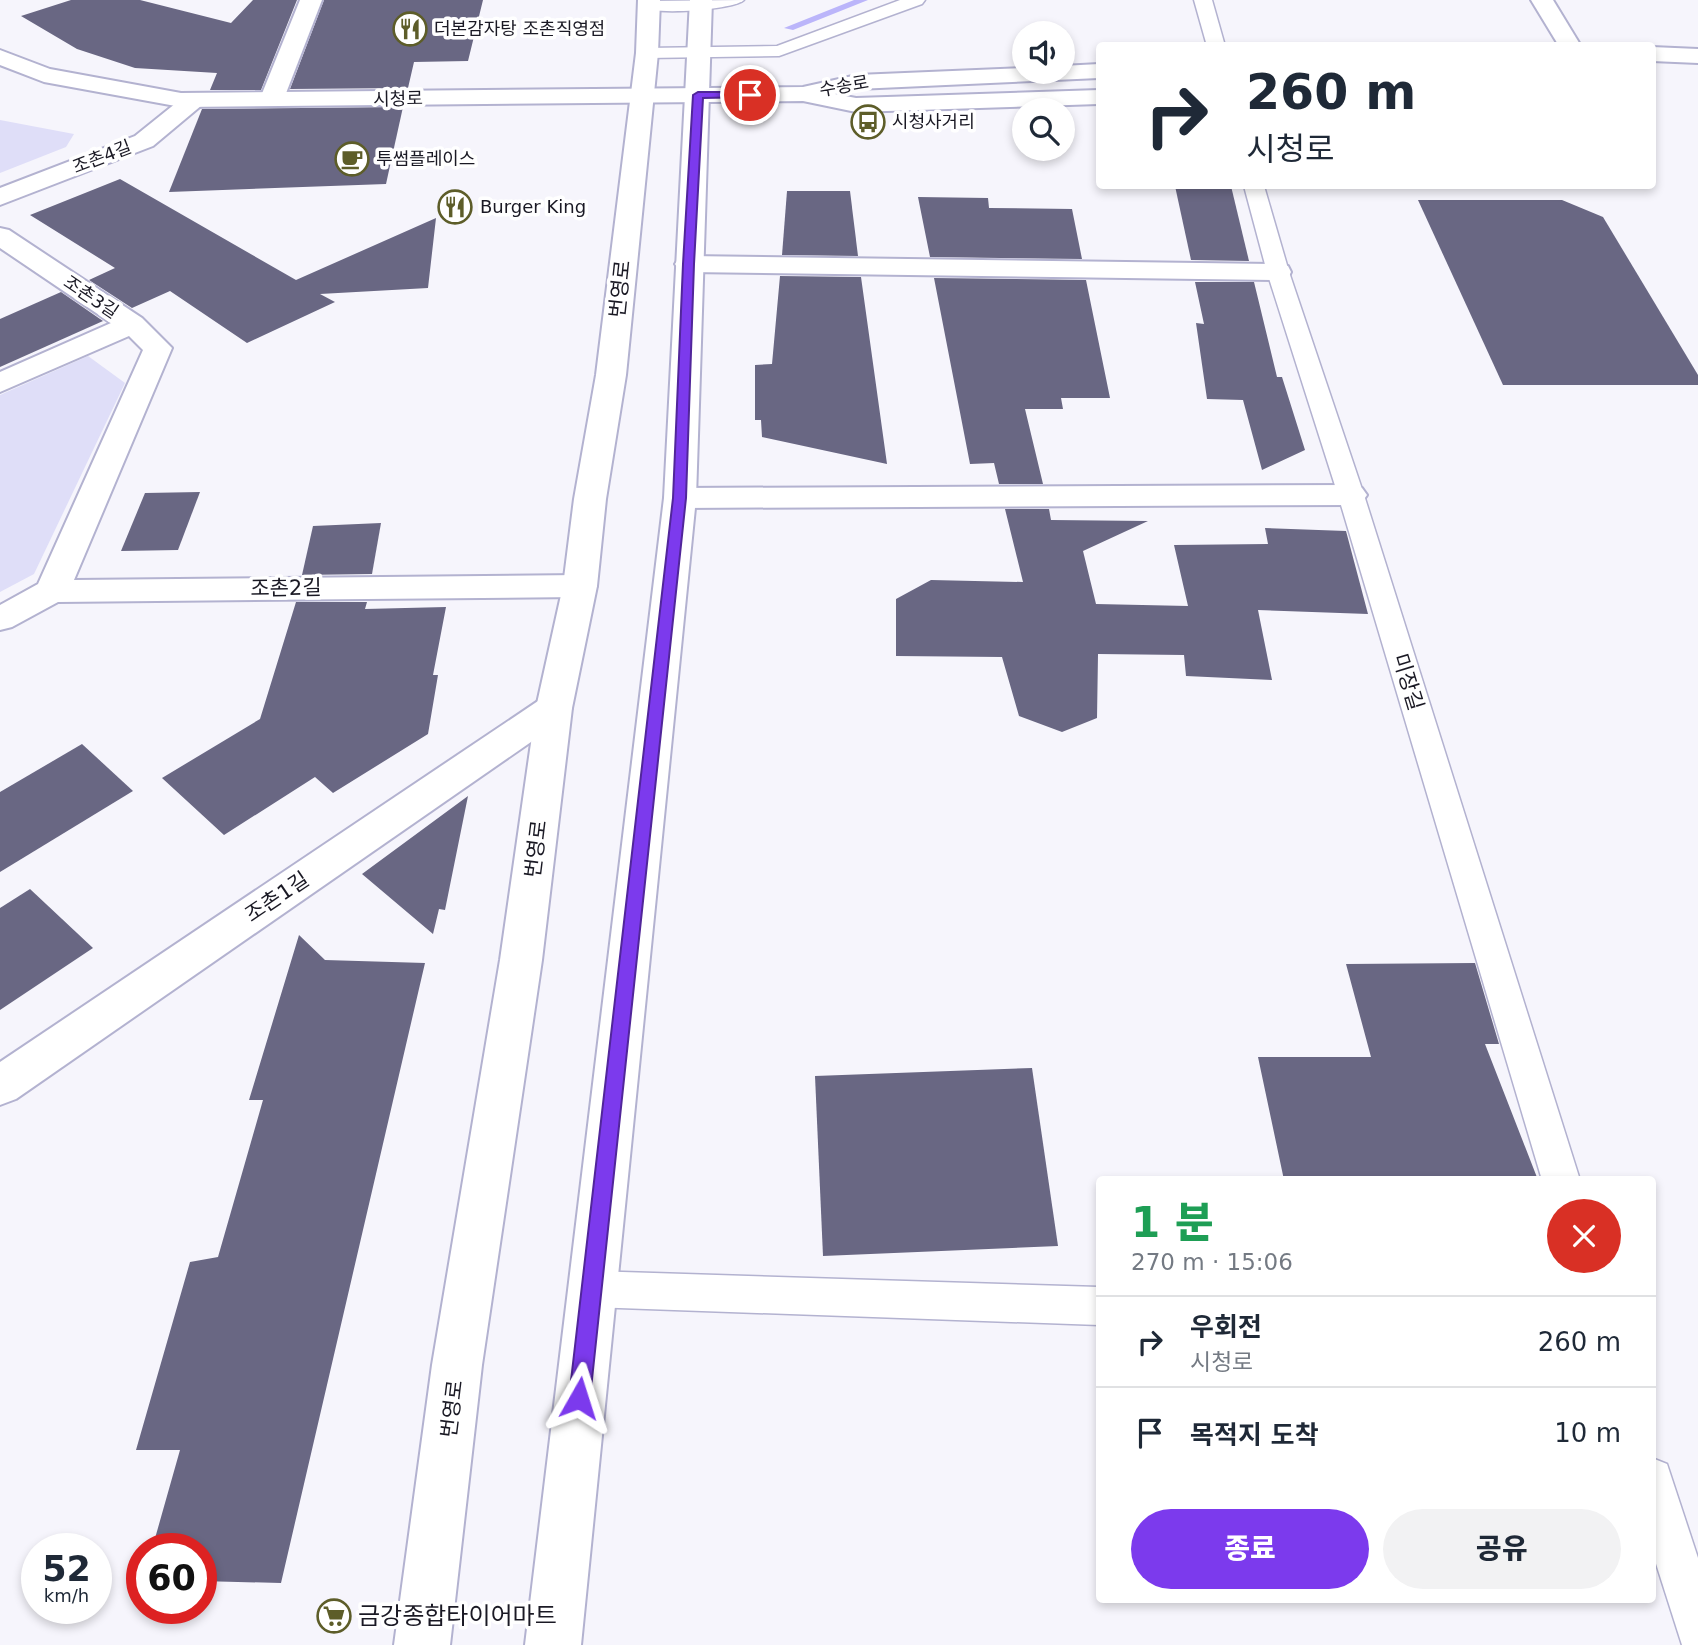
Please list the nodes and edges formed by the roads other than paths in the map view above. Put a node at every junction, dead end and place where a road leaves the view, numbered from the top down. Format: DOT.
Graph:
graph roads {
  1 [pos="311,0"];
  2 [pos="735,0"];
  3 [pos="916,0"];
  4 [pos="1203,0"];
  5 [pos="1542,0"];
  6 [pos="700,2"];
  7 [pos="649,3"];
  8 [pos="1215,42"];
  9 [pos="1568,42"];
  10 [pos="646,52"];
  11 [pos="700,52"];
  12 [pos="1656,54"];
  13 [pos="1698,56"];
  14 [pos="0,57"];
  15 [pos="1096,71"];
  16 [pos="803,94"];
  17 [pos="698,95"];
  18 [pos="640,96"];
  19 [pos="1096,97"];
  20 [pos="194,100"];
  21 [pos="271,101"];
  22 [pos="1255,189"];
  23 [pos="0,197"];
  24 [pos="0,236"];
  25 [pos="688,264"];
  26 [pos="1278,272"];
  27 [pos="132,324"];
  28 [pos="0,383"];
  29 [pos="1351,495"];
  30 [pos="680,498"];
  31 [pos="580,586"];
  32 [pos="52,591"];
  33 [pos="0,619"];
  34 [pos="554,708"];
  35 [pos="0,1086"];
  36 [pos="1560,1176"];
  37 [pos="591,1289"];
  38 [pos="1096,1306"];
  39 [pos="1656,1492"];
  40 [pos="1698,1630"];
  41 [pos="422,1645"];
  42 [pos="553,1645"];
  1 -- 21 [label="street"];
  2 -- 6 [label="lane"];
  3 -- 11 [label="lane"];
  4 -- 8 [label="lane"];
  5 -- 9 [label="street"];
  6 -- 7 [label="lane"];
  6 -- 11 [label="street"];
  7 -- 10 [label="street, 번영로"];
  10 -- 11 [label="lane"];
  10 -- 18 [label="street, 번영로"];
  11 -- 17 [label="street"];
  12 -- 13 [label="street"];
  14 -- 20 [label="street, 시청로"];
  15 -- 16 [label="street, 수송로"];
  16 -- 17 [label="street, 시청로"];
  16 -- 19 [label="street, 수송로"];
  17 -- 18 [label="street, 시청로"];
  17 -- 25 [label="street"];
  18 -- 21 [label="street, 시청로"];
  18 -- 31 [label="street, 번영로"];
  20 -- 21 [label="street, 시청로"];
  20 -- 23 [label="street, 조촌4길"];
  22 -- 26 [label="lane, 미장길"];
  24 -- 27 [label="street, 조촌3길"];
  25 -- 26 [label="street"];
  25 -- 30 [label="street"];
  26 -- 29 [label="lane, 미장길"];
  27 -- 28 [label="street, 조촌3길"];
  27 -- 32 [label="street"];
  29 -- 30 [label="street"];
  29 -- 36 [label="lane, 미장길"];
  30 -- 37 [label="street"];
  31 -- 32 [label="street, 조촌2길"];
  31 -- 34 [label="street, 번영로"];
  32 -- 33 [label="street, 조촌2길"];
  34 -- 35 [label="street, 조촌1길"];
  34 -- 41 [label="street, 번영로"];
  37 -- 38 [label="lane"];
  37 -- 42 [label="street"];
  39 -- 40 [label="lane"];
}
